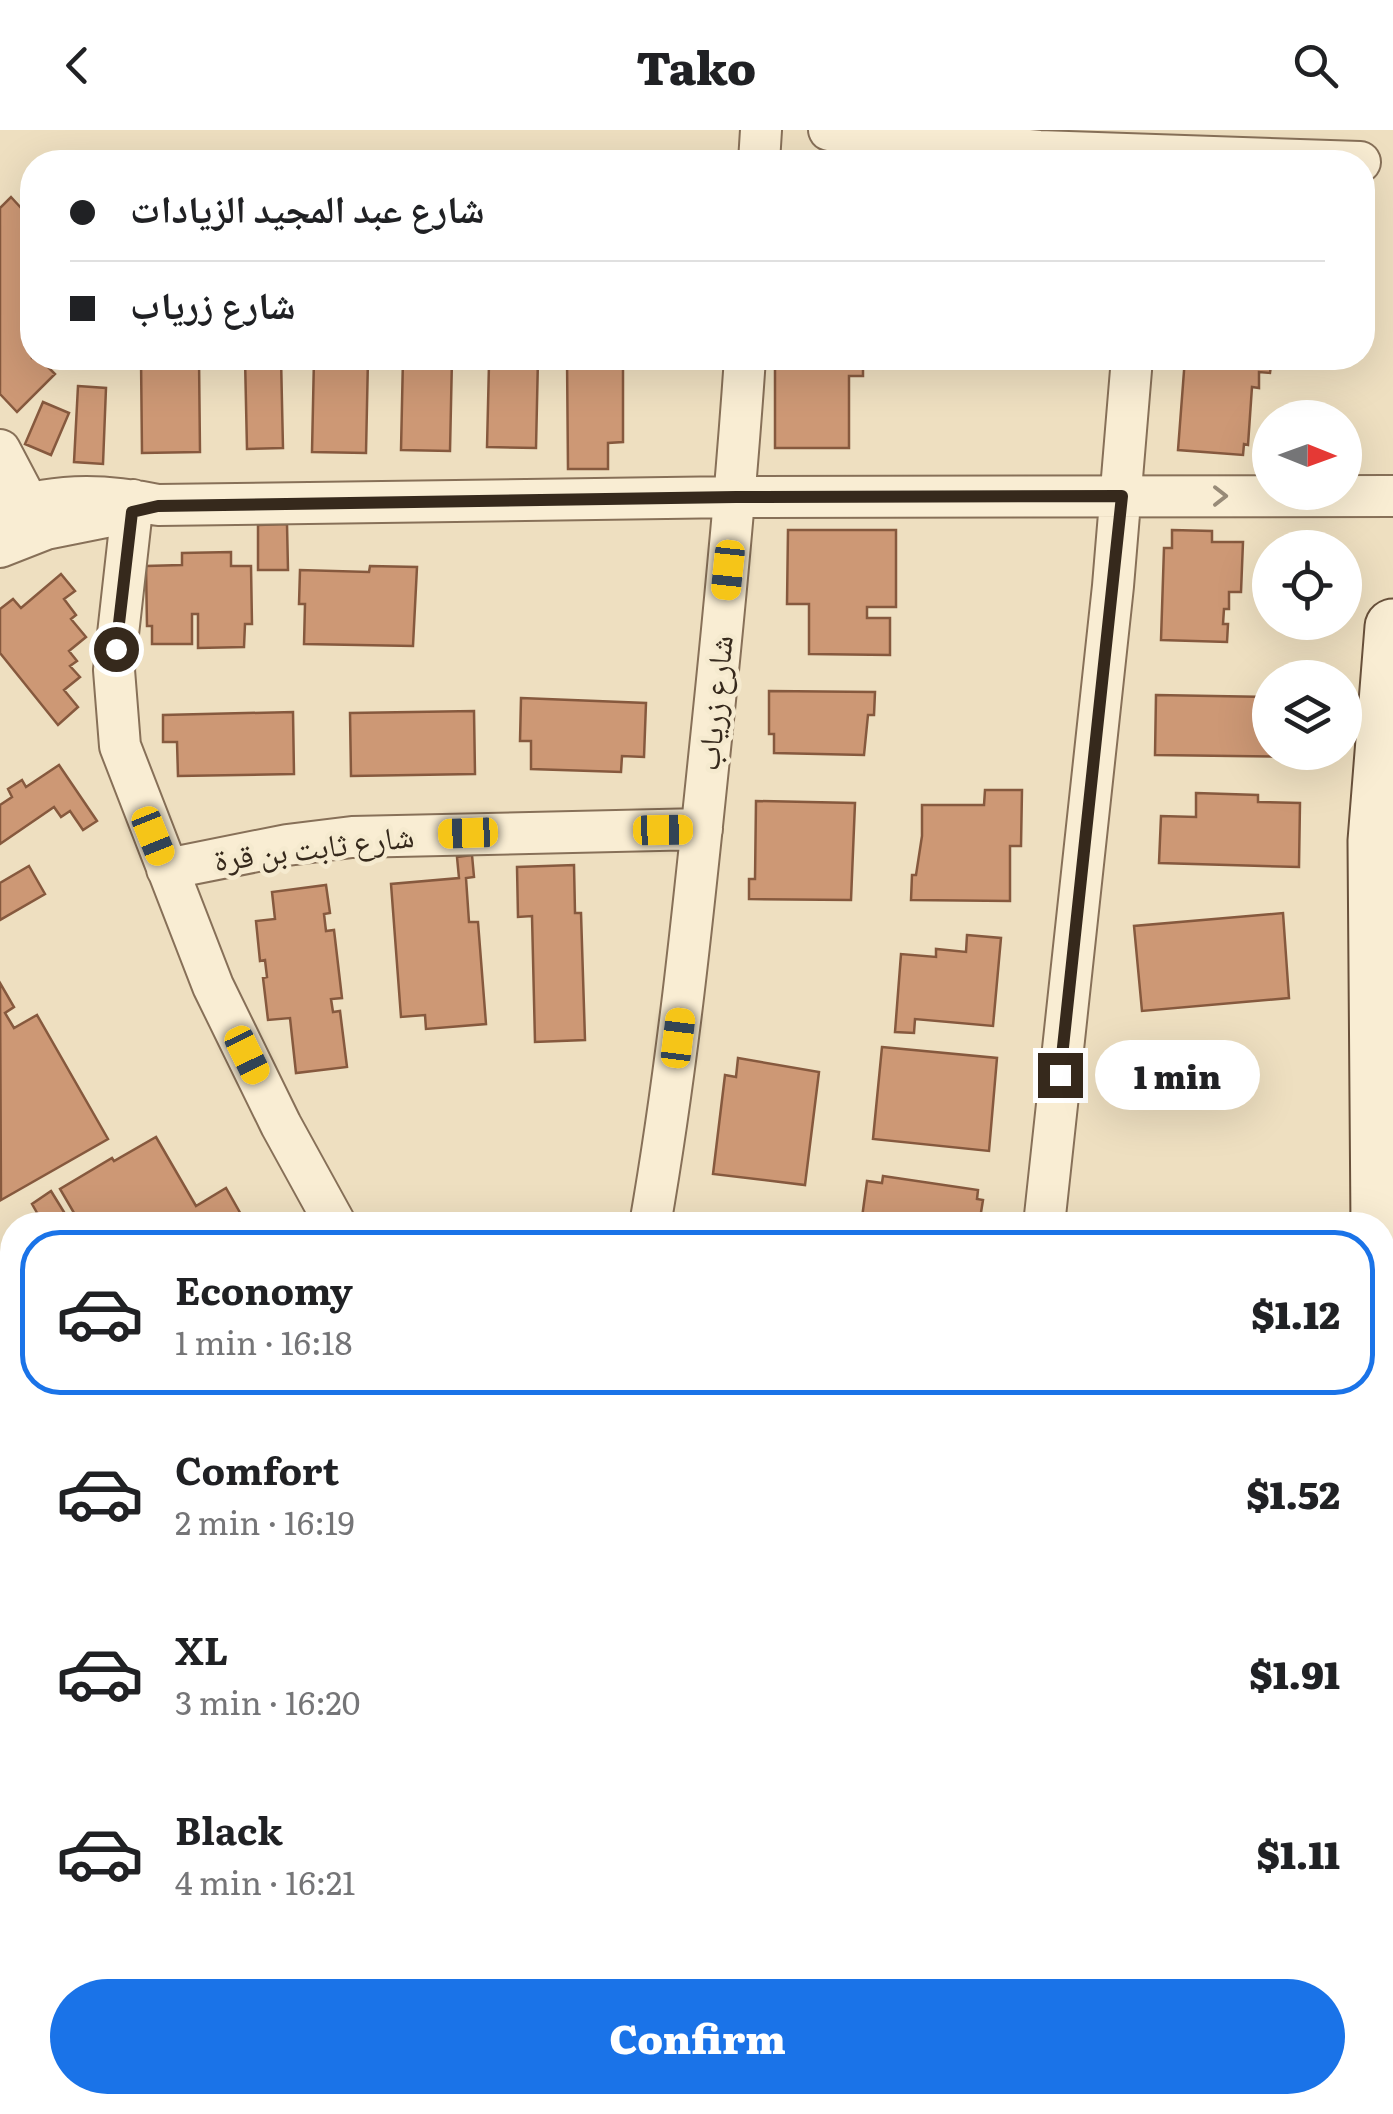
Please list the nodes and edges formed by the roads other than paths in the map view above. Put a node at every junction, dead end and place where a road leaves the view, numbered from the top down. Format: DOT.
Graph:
graph roads {
  1 [pos="829,130"];
  2 [pos="1040,141"];
  3 [pos="1090,150"];
  4 [pos="744,370"];
  5 [pos="1131,370"];
  6 [pos="0,450"];
  7 [pos="1122,496"];
  8 [pos="1393,496"];
  9 [pos="736,497"];
  10 [pos="141,506"];
  11 [pos="13,522"];
  12 [pos="1393,627"];
  13 [pos="702,829"];
  14 [pos="166,868"];
  15 [pos="1385,930"];
  16 [pos="1385,1006"];
  17 [pos="329,1212"];
  18 [pos="652,1212"];
  19 [pos="1045,1212"];
  20 [pos="1379,1212"];
  1 -- 2 [label="street"];
  2 -- 3 [label="street"];
  4 -- 9 [label="street, شارع زرياب"];
  5 -- 7 [label="street"];
  6 -- 11 [label="street"];
  7 -- 8 [label="street, one-way"];
  7 -- 9 [label="street"];
  7 -- 19 [label="street"];
  9 -- 10 [label="street"];
  9 -- 13 [label="street, شارع زرياب"];
  10 -- 11 [label="street"];
  10 -- 14 [label="street"];
  12 -- 15 [label="main road"];
  13 -- 14 [label="street, شارع ثابت بن قرة"];
  13 -- 18 [label="street, شارع زرياب"];
  14 -- 17 [label="street"];
  15 -- 16 [label="main road"];
  16 -- 20 [label="main road"];
}
